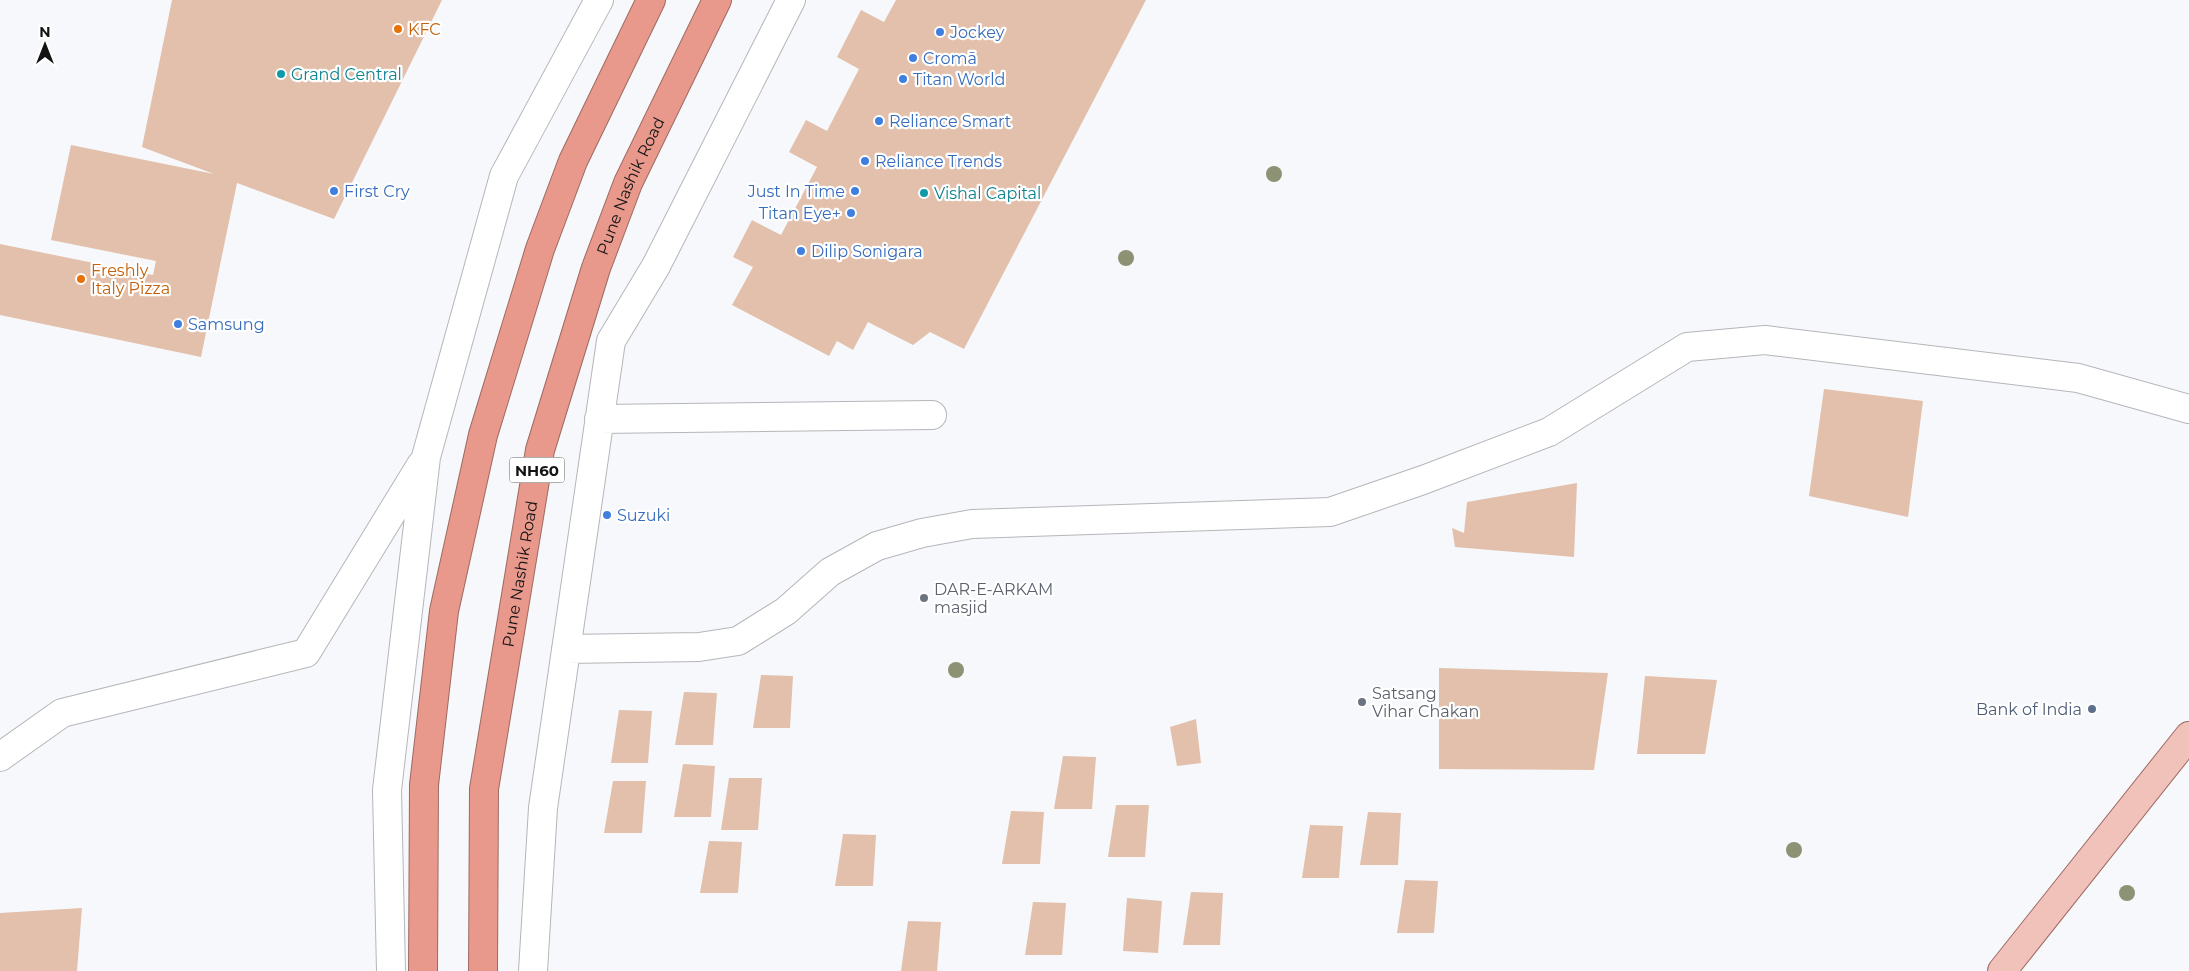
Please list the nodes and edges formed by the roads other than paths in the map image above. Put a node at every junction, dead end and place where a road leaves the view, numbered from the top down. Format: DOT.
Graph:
graph roads {
  1 [pos="599,0"];
  2 [pos="651,0"];
  3 [pos="717,0"];
  4 [pos="791,0"];
  5 [pos="2189,409"];
  6 [pos="932,415"];
  7 [pos="599,419"];
  8 [pos="426,457"];
  9 [pos="566,648"];
  10 [pos="2189,736"];
  11 [pos="0,757"];
  12 [pos="391,971"];
  13 [pos="423,971"];
  14 [pos="483,971"];
  15 [pos="533,971"];
  16 [pos="2002,971"];
  1 -- 8 [label="street"];
  2 -- 13 [label="highway"];
  3 -- 14 [label="highway, Pune Nashik Road / NH60"];
  4 -- 7 [label="street"];
  5 -- 9 [label="street"];
  6 -- 7 [label="street"];
  7 -- 9 [label="street"];
  8 -- 11 [label="street"];
  8 -- 12 [label="street"];
  9 -- 15 [label="street"];
  10 -- 16 [label="main road"];
}
